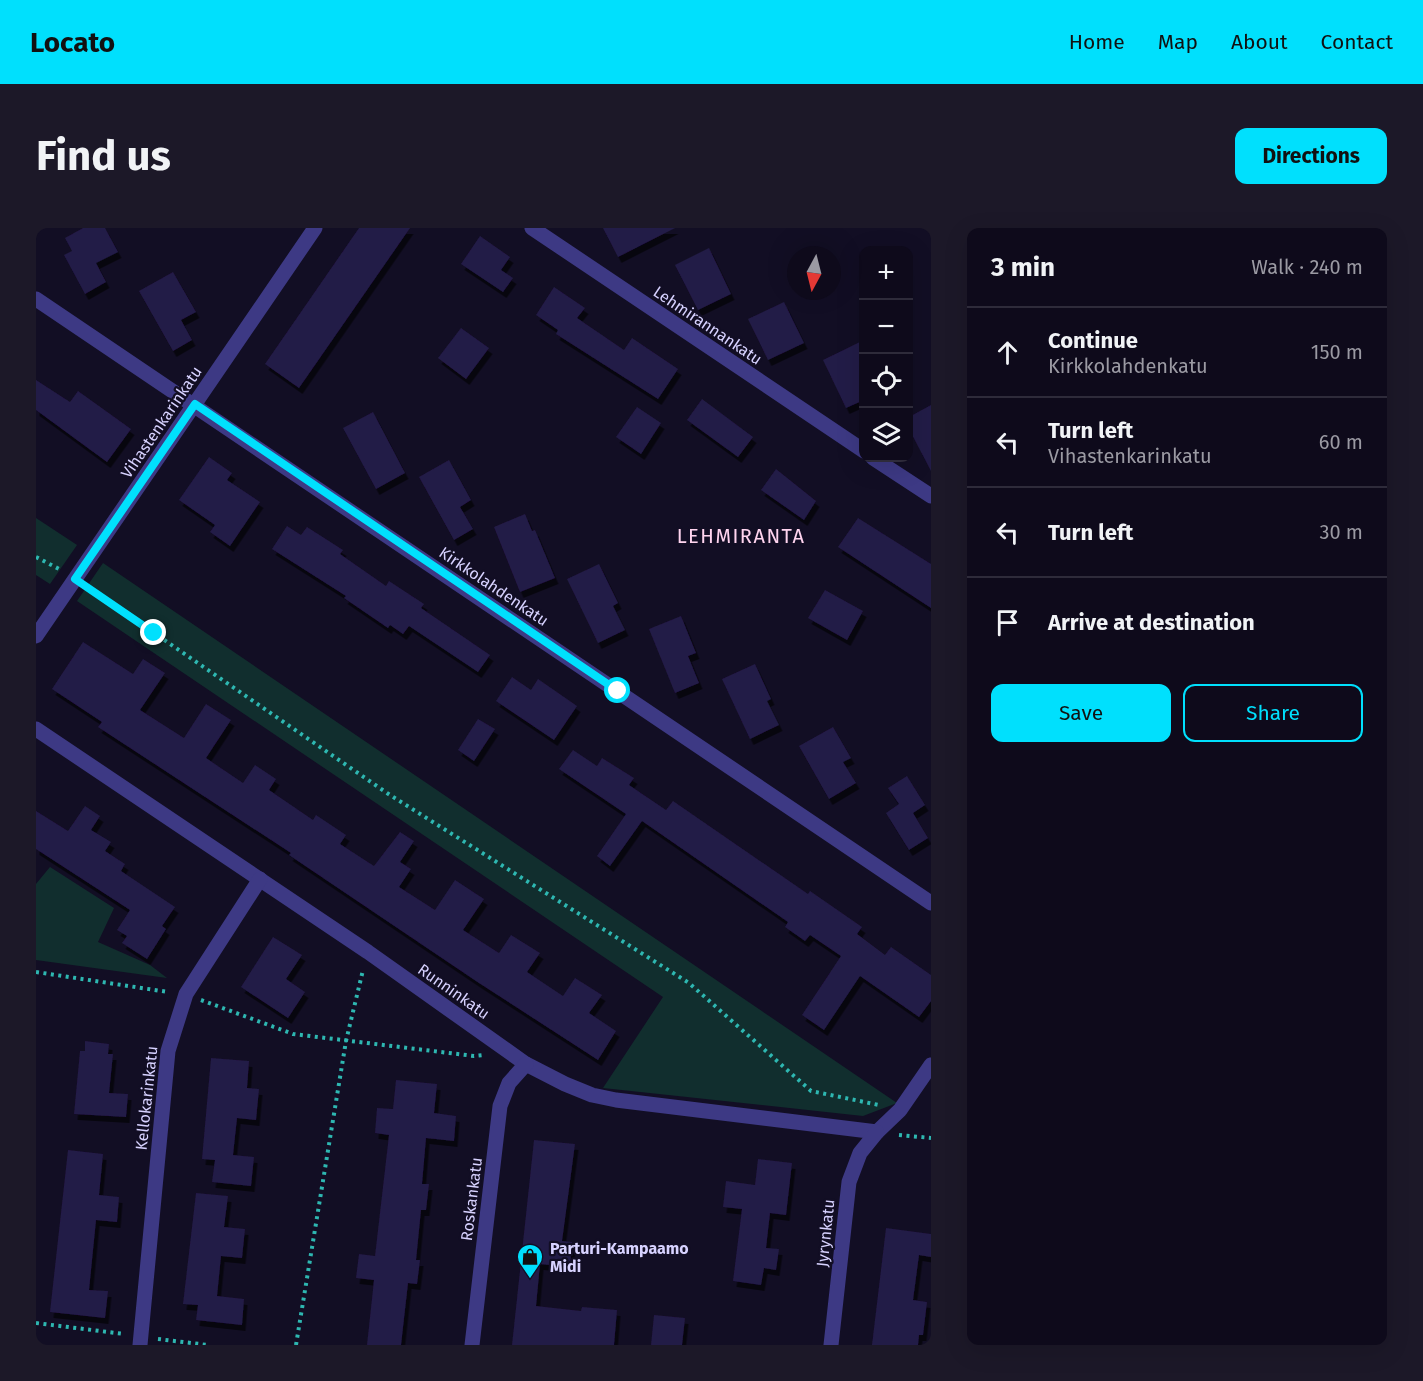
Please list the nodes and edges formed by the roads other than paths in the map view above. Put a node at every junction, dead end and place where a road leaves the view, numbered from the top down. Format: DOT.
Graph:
graph roads {
  1 [pos="315,228"];
  2 [pos="532,228"];
  3 [pos="36,299"];
  4 [pos="195,404"];
  5 [pos="859,448"];
  6 [pos="879,462"];
  7 [pos="931,496"];
  8 [pos="36,636"];
  9 [pos="36,729"];
  10 [pos="261,879"];
  11 [pos="931,903"];
  12 [pos="526,1064"];
  13 [pos="931,1065"];
  14 [pos="877,1132"];
  15 [pos="140,1345"];
  16 [pos="472,1345"];
  17 [pos="831,1345"];
  1 -- 4 [label="street, Vihastenkarinkatu"];
  2 -- 5 [label="street, Lehmirannankatu"];
  3 -- 4 [label="street, Kirkkolahdenkatu"];
  4 -- 8 [label="street, Vihastenkarinkatu"];
  4 -- 11 [label="street, Kirkkolahdenkatu"];
  6 -- 7 [label="street"];
  9 -- 10 [label="street, Runninkatu"];
  10 -- 12 [label="street, Runninkatu"];
  10 -- 15 [label="street, Kellokarinkatu"];
  12 -- 14 [label="street, Runninkatu"];
  12 -- 16 [label="street, Roskankatu"];
  13 -- 14 [label="street"];
  14 -- 17 [label="street, Jyrynkatu"];
}
